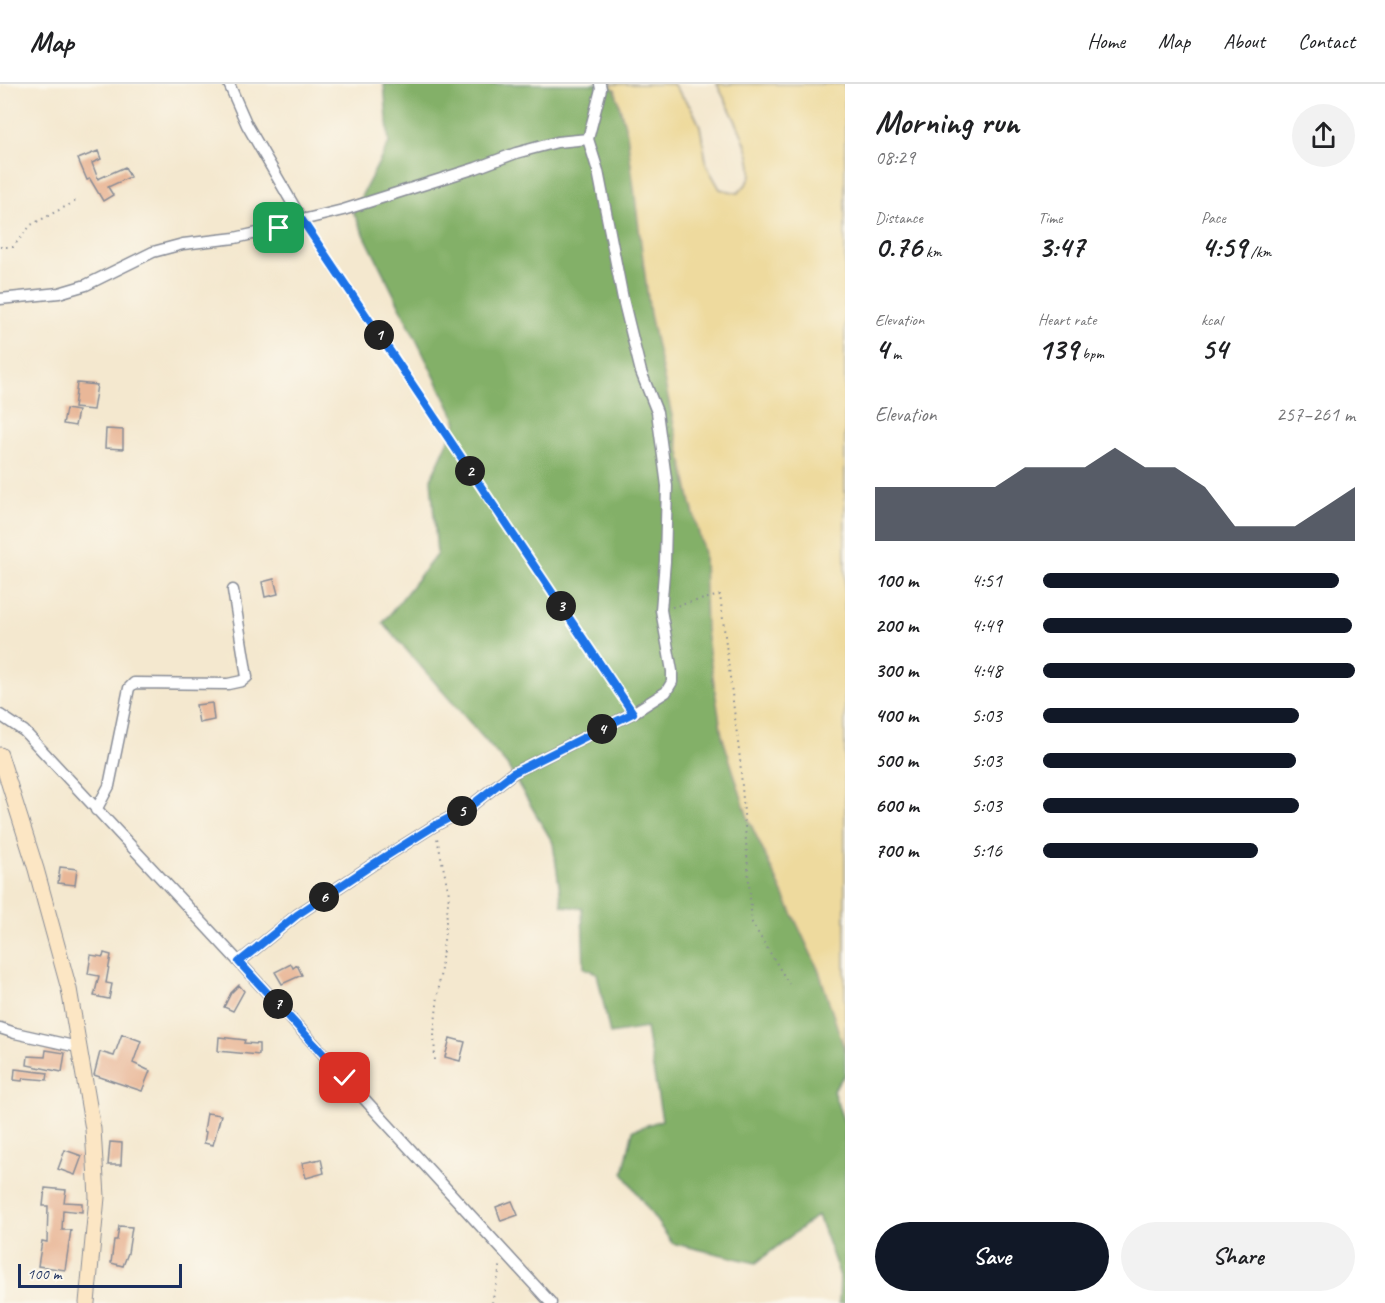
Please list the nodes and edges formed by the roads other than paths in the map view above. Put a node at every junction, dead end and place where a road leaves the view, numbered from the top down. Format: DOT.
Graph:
graph roads {
  1 [pos="229,84"];
  2 [pos="600,84"];
  3 [pos="588,139"];
  4 [pos="302,220"];
  5 [pos="0,299"];
  6 [pos="233,590"];
  7 [pos="0,715"];
  8 [pos="0,755"];
  9 [pos="96,810"];
  10 [pos="239,962"];
  11 [pos="0,1028"];
  12 [pos="78,1047"];
  13 [pos="87,1303"];
  14 [pos="551,1303"];
  1 -- 4 [label="street"];
  2 -- 3 [label="street"];
  3 -- 4 [label="street"];
  3 -- 10 [label="street"];
  4 -- 5 [label="street"];
  6 -- 9 [label="street"];
  7 -- 9 [label="street"];
  8 -- 12 [label="street"];
  9 -- 10 [label="street"];
  10 -- 14 [label="street"];
  11 -- 12 [label="street"];
  12 -- 13 [label="street"];
}
